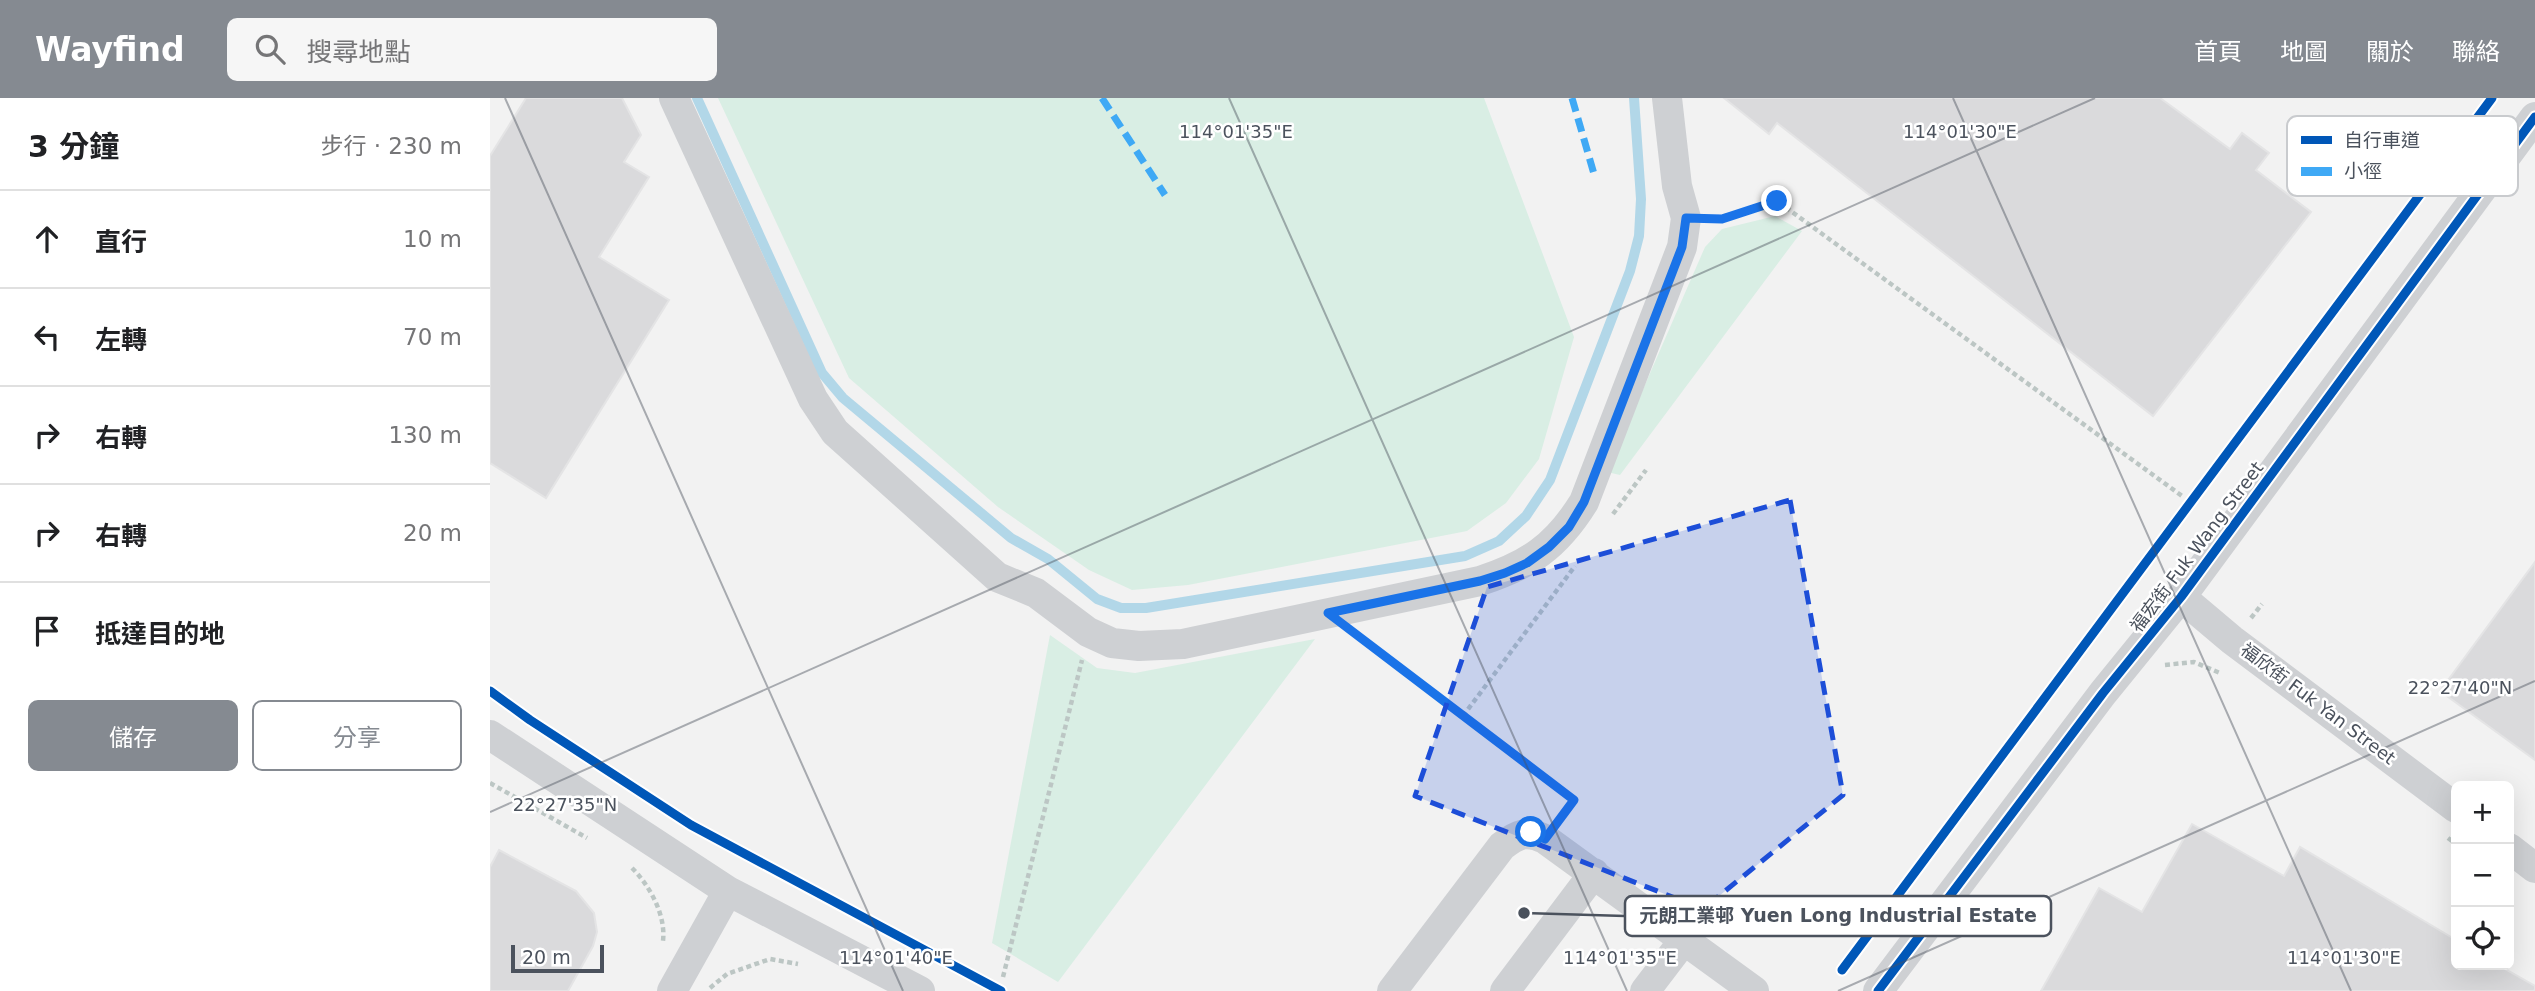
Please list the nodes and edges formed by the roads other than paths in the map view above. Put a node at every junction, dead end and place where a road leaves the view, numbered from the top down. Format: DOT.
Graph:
graph roads {
  1 [pos="674,98"];
  2 [pos="1667,98"];
  3 [pos="2535,117"];
  4 [pos="2518,140"];
  5 [pos="2477,196"];
  6 [pos="2181,597"];
  7 [pos="490,735"];
  8 [pos="2451,804"];
  9 [pos="2514,852"];
  10 [pos="2535,868"];
  11 [pos="1594,873"];
  12 [pos="728,891"];
  13 [pos="1684,940"];
  14 [pos="672,991"];
  15 [pos="920,991"];
  16 [pos="1392,991"];
  17 [pos="1505,991"];
  18 [pos="1645,991"];
  19 [pos="1755,991"];
  20 [pos="1878,991"];
  1 -- 2 [label="street"];
  3 -- 4 [label="street, 福宏街 Fuk Wang Street"];
  5 -- 6 [label="street, 福宏街 Fuk Wang Street"];
  6 -- 8 [label="street, 福欣街 Fuk Yan Street"];
  6 -- 20 [label="street, 福宏街 Fuk Wang Street"];
  7 -- 12 [label="street"];
  9 -- 10 [label="street"];
  11 -- 13 [label="street"];
  11 -- 16 [label="street"];
  11 -- 17 [label="street"];
  12 -- 14 [label="street"];
  12 -- 15 [label="street"];
  13 -- 18 [label="street"];
  13 -- 19 [label="street"];
}
